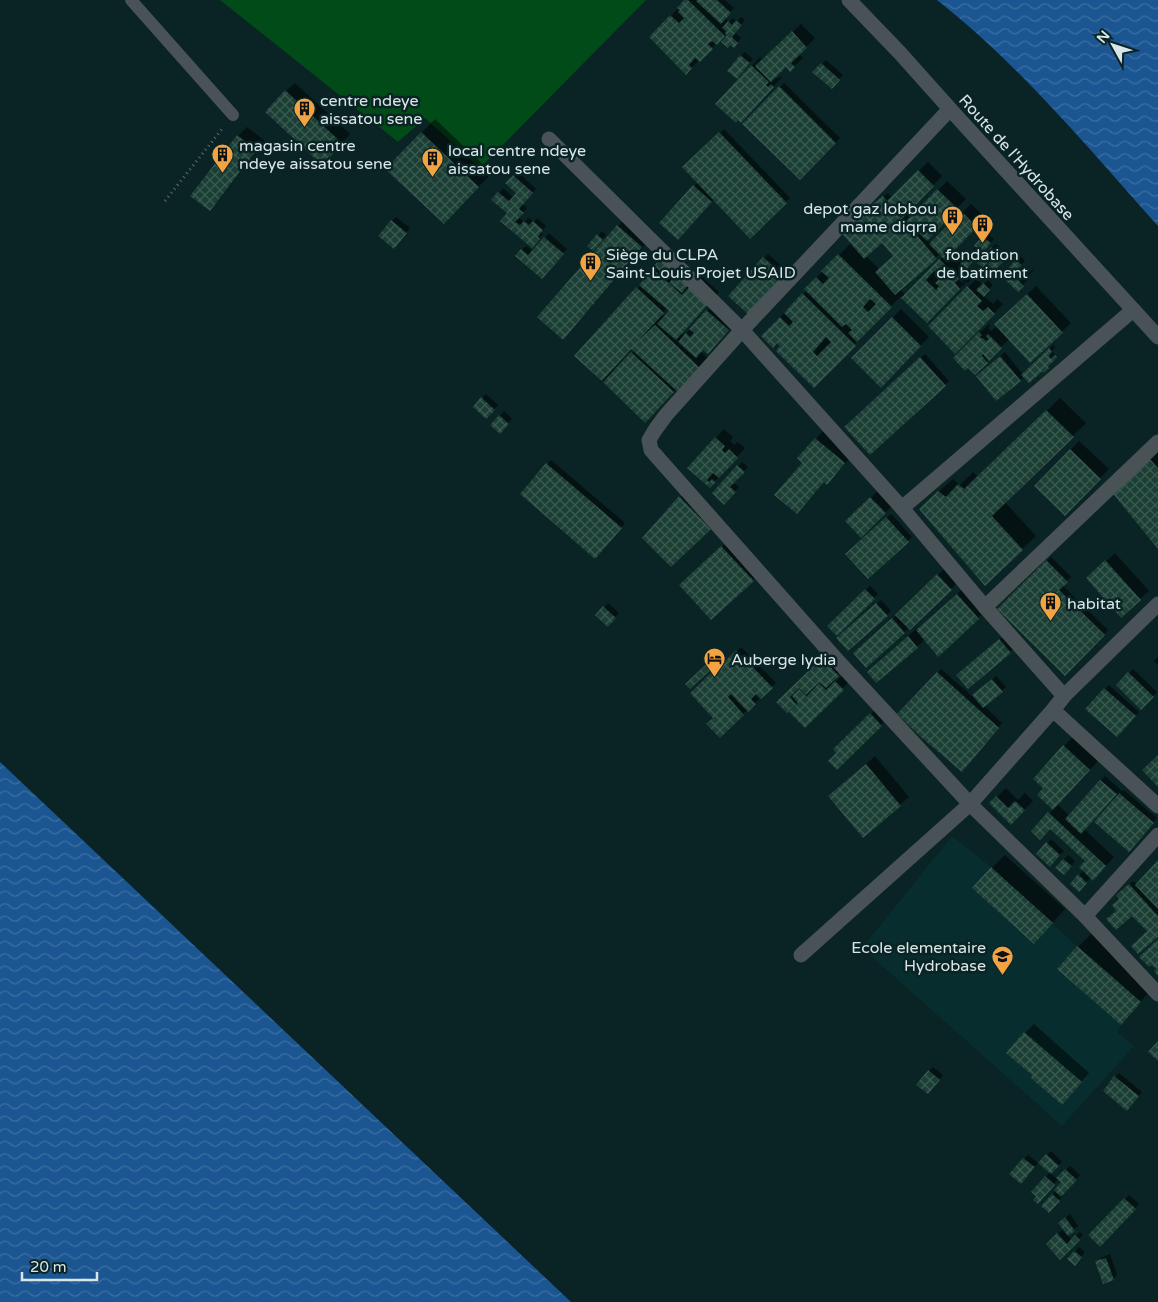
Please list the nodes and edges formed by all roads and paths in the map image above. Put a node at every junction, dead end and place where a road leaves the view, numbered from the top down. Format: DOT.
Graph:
graph roads {
  1 [pos="131,0"];
  2 [pos="849,0"];
  3 [pos="950,109"];
  4 [pos="232,115"];
  5 [pos="549,139"];
  6 [pos="165,201"];
  7 [pos="1133,310"];
  8 [pos="742,330"];
  9 [pos="1158,338"];
  10 [pos="1158,442"];
  11 [pos="902,508"];
  12 [pos="1158,604"];
  13 [pos="985,606"];
  14 [pos="1064,696"];
  15 [pos="1053,710"];
  16 [pos="970,804"];
  17 [pos="1158,806"];
  18 [pos="1158,835"];
  19 [pos="1084,916"];
  20 [pos="801,955"];
  21 [pos="1158,994"];
  1 -- 4 [label="lane"];
  2 -- 3 [label="street, Route de l'Hydrobase"];
  3 -- 7 [label="street, Route de l'Hydrobase"];
  3 -- 8 [label="street"];
  4 -- 6 [label="path"];
  5 -- 8 [label="street"];
  7 -- 9 [label="street, Route de l'Hydrobase"];
  7 -- 11 [label="street"];
  8 -- 11 [label="street"];
  8 -- 16 [label="street"];
  10 -- 13 [label="street"];
  11 -- 13 [label="street"];
  12 -- 14 [label="street"];
  13 -- 14 [label="street"];
  14 -- 15 [label="street"];
  15 -- 16 [label="street"];
  15 -- 17 [label="street"];
  16 -- 19 [label="street"];
  16 -- 20 [label="street"];
  18 -- 19 [label="street"];
  19 -- 21 [label="street"];
}
